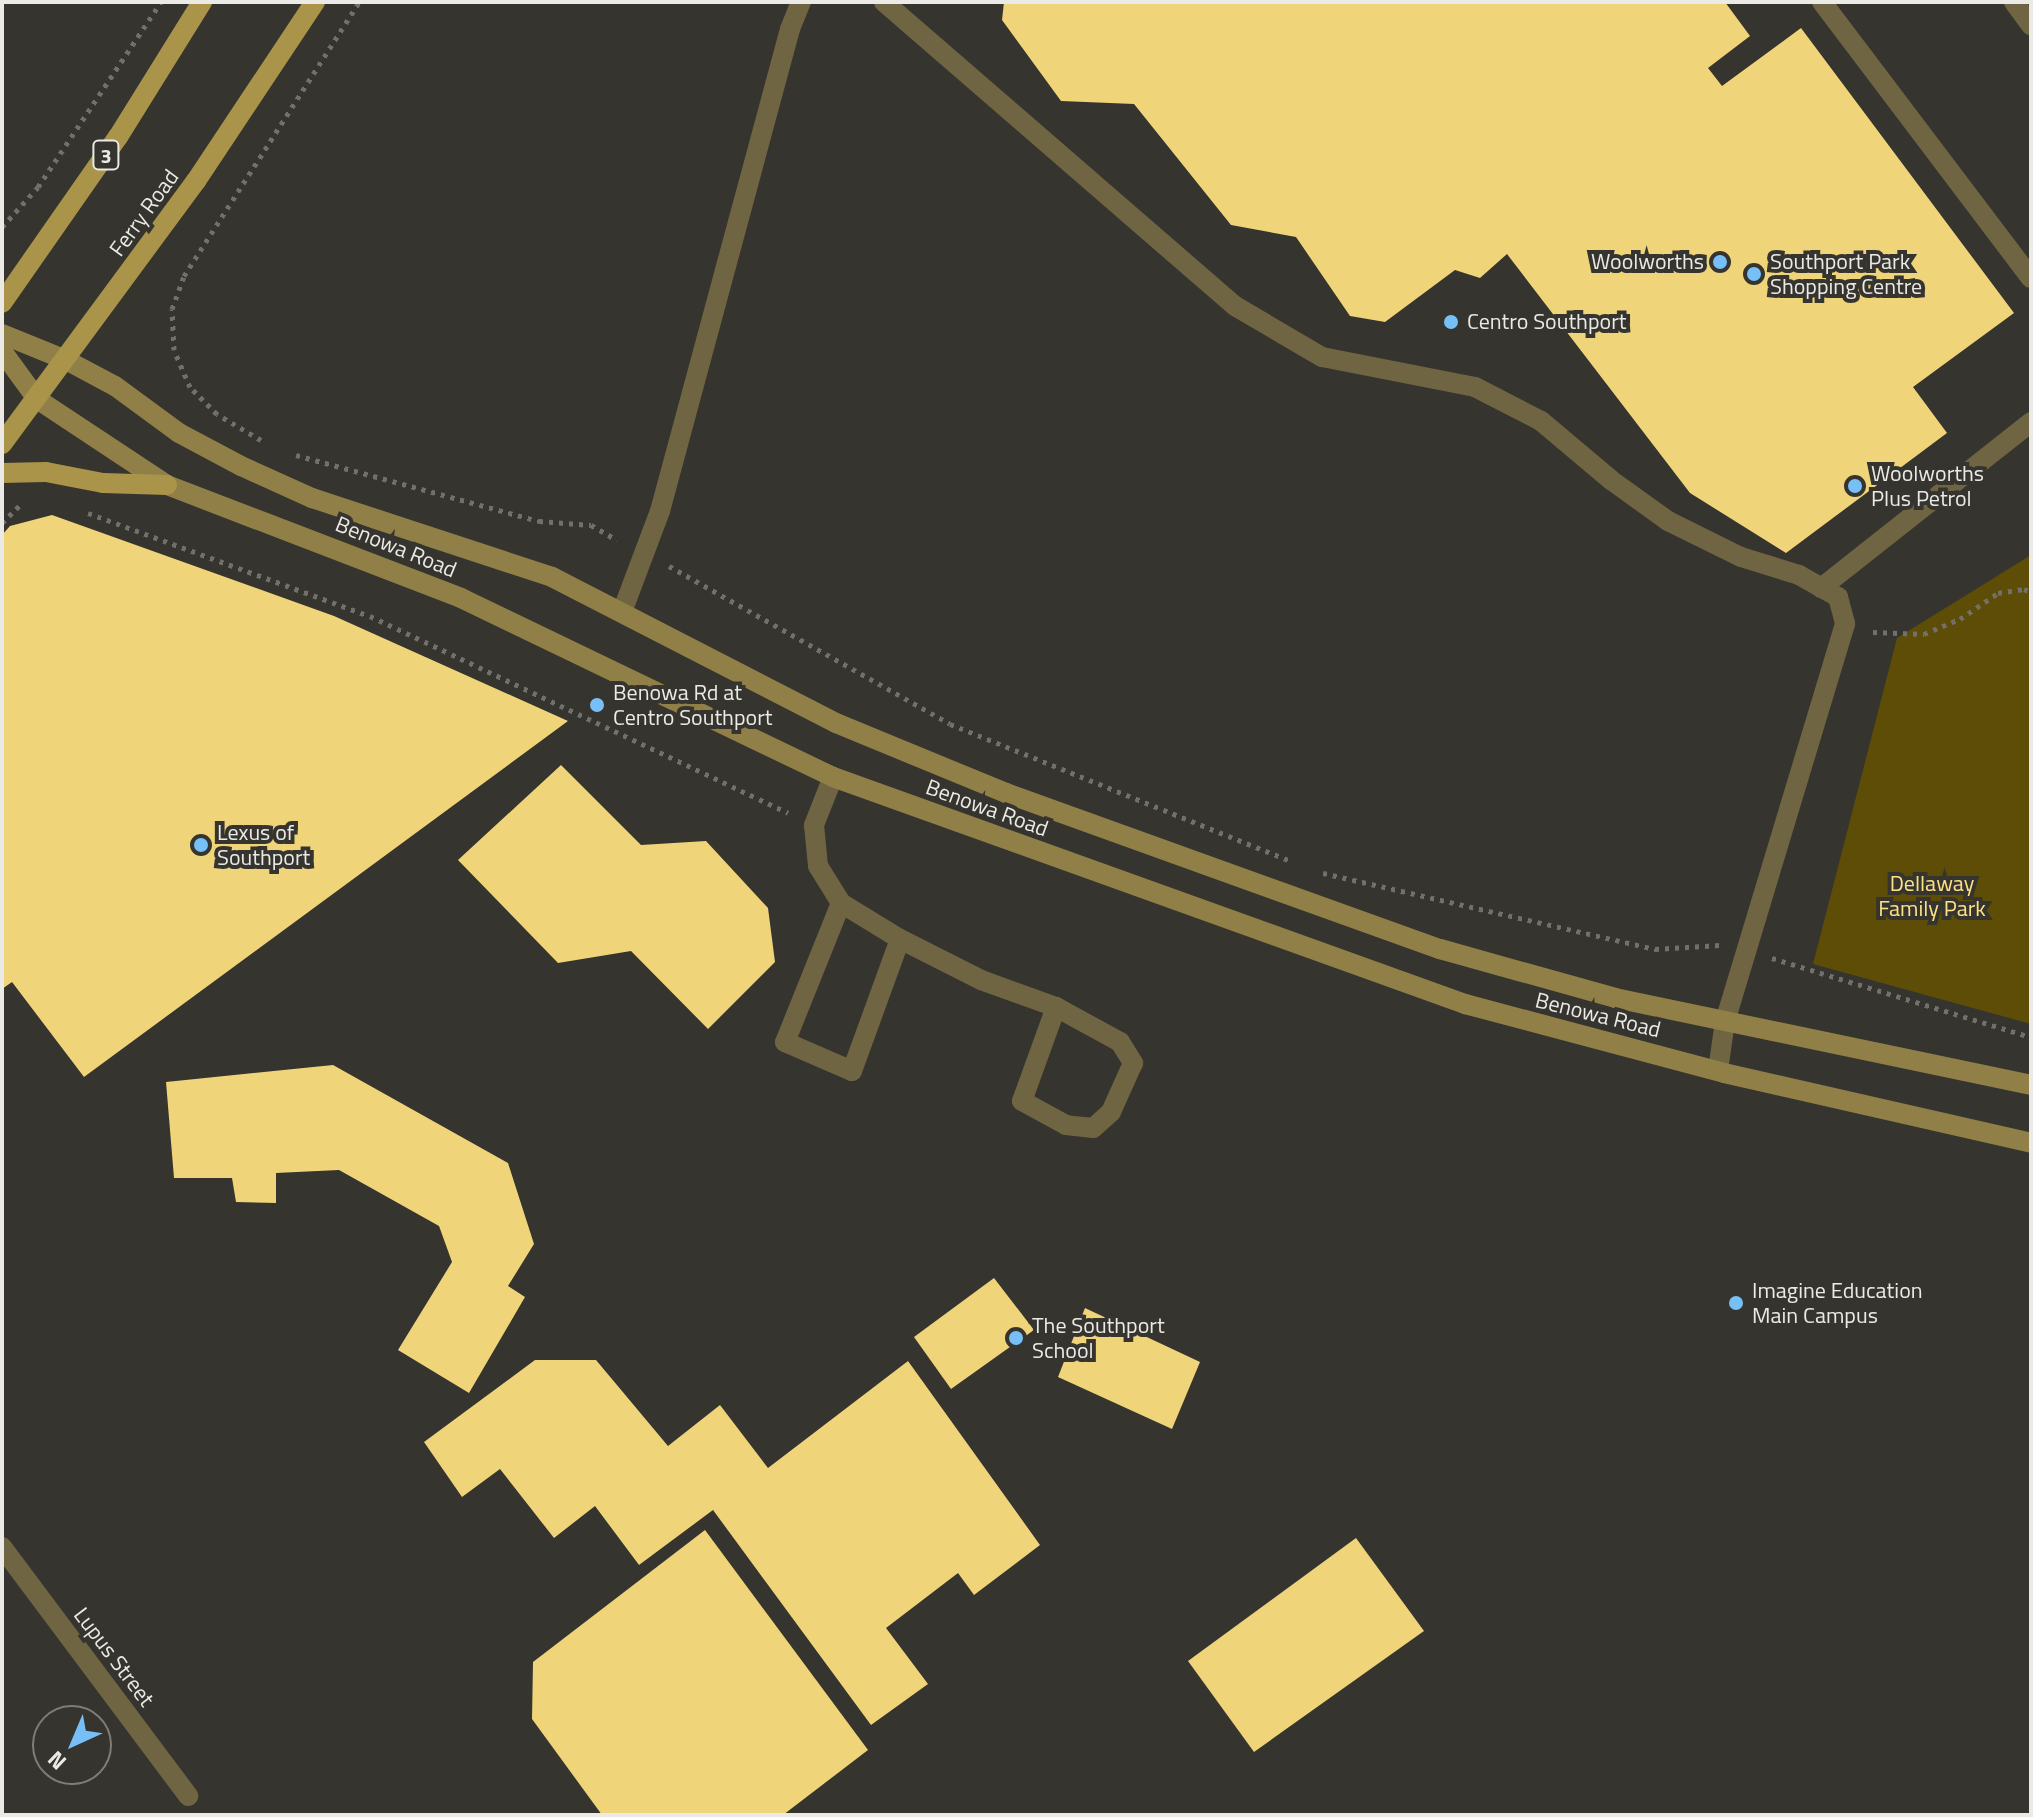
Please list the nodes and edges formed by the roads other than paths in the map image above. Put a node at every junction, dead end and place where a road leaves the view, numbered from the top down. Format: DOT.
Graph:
graph roads {
  1 [pos="202,2"];
  2 [pos="315,2"];
  3 [pos="801,2"];
  4 [pos="884,2"];
  5 [pos="1822,2"];
  6 [pos="2014,2"];
  7 [pos="2031,25"];
  8 [pos="2031,278"];
  9 [pos="2,303"];
  10 [pos="2,334"];
  11 [pos="2,351"];
  12 [pos="66,360"];
  13 [pos="37,399"];
  14 [pos="2031,422"];
  15 [pos="2,444"];
  16 [pos="2,473"];
  17 [pos="167,485"];
  18 [pos="1821,588"];
  19 [pos="622,612"];
  20 [pos="833,777"];
  21 [pos="841,903"];
  22 [pos="900,939"];
  23 [pos="1056,1007"];
  24 [pos="1725,1021"];
  25 [pos="1718,1071"];
  26 [pos="2031,1085"];
  27 [pos="2031,1143"];
  28 [pos="2,1547"];
  29 [pos="188,1796"];
  1 -- 9 [label="main road, 3"];
  2 -- 12 [label="main road, Ferry Road"];
  3 -- 19 [label="street"];
  4 -- 18 [label="street"];
  5 -- 8 [label="street"];
  6 -- 7 [label="street"];
  10 -- 12 [label="main road, Benowa Road"];
  11 -- 13 [label="main road, Benowa Road"];
  12 -- 13 [label="main road, Ferry Road"];
  12 -- 19 [label="main road, Benowa Road"];
  13 -- 15 [label="main road, Ferry Road"];
  13 -- 17 [label="main road, Benowa Road"];
  14 -- 18 [label="street"];
  16 -- 17 [label="main road"];
  17 -- 20 [label="main road, Benowa Road"];
  18 -- 24 [label="street"];
  19 -- 24 [label="main road, Benowa Road"];
  20 -- 21 [label="street"];
  20 -- 25 [label="main road, Benowa Road"];
  21 -- 22 [label="street"];
  21 -- 22 [label="street"];
  22 -- 23 [label="street"];
  23 -- 23 [label="street"];
  24 -- 25 [label="street"];
  24 -- 26 [label="main road, Benowa Road"];
  25 -- 27 [label="main road, Benowa Road"];
  28 -- 29 [label="street, Lupus Street"];
}
